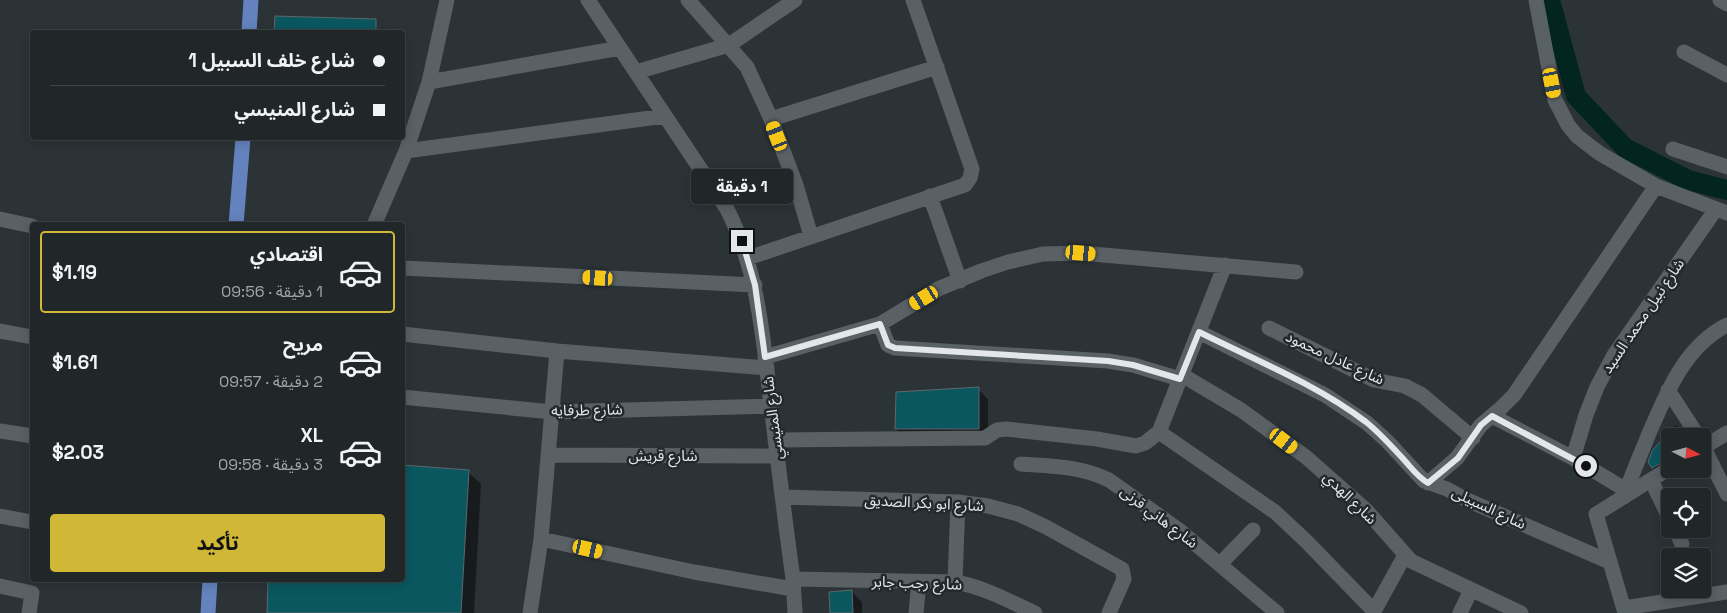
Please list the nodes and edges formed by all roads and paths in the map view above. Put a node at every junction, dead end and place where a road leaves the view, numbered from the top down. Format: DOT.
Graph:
graph roads {
  1 [pos="251,0"];
  2 [pos="447,0"];
  3 [pos="588,0"];
  4 [pos="688,0"];
  5 [pos="795,0"];
  6 [pos="913,0"];
  7 [pos="1536,0"];
  8 [pos="1720,0"];
  9 [pos="1727,4"];
  10 [pos="249,30"];
  11 [pos="729,45"];
  12 [pos="620,48"];
  13 [pos="1684,52"];
  14 [pos="937,67"];
  15 [pos="636,72"];
  16 [pos="1727,76"];
  17 [pos="429,82"];
  18 [pos="666,116"];
  19 [pos="771,119"];
  20 [pos="243,140"];
  21 [pos="1672,149"];
  22 [pos="406,151"];
  23 [pos="1727,167"];
  24 [pos="1656,186"];
  25 [pos="930,196"];
  26 [pos="1721,211"];
  27 [pos="0,219"];
  28 [pos="236,222"];
  29 [pos="375,222"];
  30 [pos="30,226"];
  31 [pos="811,236"];
  32 [pos="748,258"];
  33 [pos="1225,265"];
  34 [pos="405,268"];
  35 [pos="1296,272"];
  36 [pos="960,280"];
  37 [pos="755,285"];
  38 [pos="880,324"];
  39 [pos="1727,325"];
  40 [pos="1269,328"];
  41 [pos="0,332"];
  42 [pos="1199,332"];
  43 [pos="405,334"];
  44 [pos="30,337"];
  45 [pos="557,350"];
  46 [pos="766,363"];
  47 [pos="1181,377"];
  48 [pos="1668,390"];
  49 [pos="405,397"];
  50 [pos="771,406"];
  51 [pos="552,412"];
  52 [pos="1492,416"];
  53 [pos="1692,428"];
  54 [pos="0,431"];
  55 [pos="1159,432"];
  56 [pos="1727,433"];
  57 [pos="30,436"];
  58 [pos="1473,438"];
  59 [pos="775,440"];
  60 [pos="1711,440"];
  61 [pos="548,455"];
  62 [pos="778,456"];
  63 [pos="1573,458"];
  64 [pos="1711,462"];
  65 [pos="1020,464"];
  66 [pos="1661,474"];
  67 [pos="1651,480"];
  68 [pos="1428,483"];
  69 [pos="1625,494"];
  70 [pos="1727,494"];
  71 [pos="782,497"];
  72 [pos="1661,501"];
  73 [pos="958,502"];
  74 [pos="0,516"];
  75 [pos="30,522"];
  76 [pos="1253,530"];
  77 [pos="1679,538"];
  78 [pos="540,539"];
  79 [pos="1682,544"];
  80 [pos="1405,555"];
  81 [pos="1610,562"];
  82 [pos="1220,564"];
  83 [pos="210,582"];
  84 [pos="919,582"];
  85 [pos="955,582"];
  86 [pos="793,584"];
  87 [pos="0,586"];
  88 [pos="1471,590"];
  89 [pos="1727,592"];
  90 [pos="1624,610"];
  91 [pos="1113,612"];
  92 [pos="1373,612"];
  93 [pos="29,613"];
  94 [pos="208,613"];
  95 [pos="530,613"];
  96 [pos="795,613"];
  97 [pos="916,613"];
  98 [pos="1035,613"];
  99 [pos="1277,613"];
  100 [pos="1460,613"];
  101 [pos="1521,613"];
  1 -- 10 [label="main road"];
  2 -- 17 [label="street"];
  3 -- 12 [label="street, شارع المنيسي"];
  4 -- 11 [label="street"];
  5 -- 11 [label="street"];
  6 -- 14 [label="street"];
  7 -- 24 [label="street"];
  8 -- 9 [label="street"];
  11 -- 15 [label="street"];
  11 -- 19 [label="street"];
  12 -- 15 [label="street, شارع المنيسي"];
  12 -- 17 [label="street"];
  13 -- 16 [label="street"];
  14 -- 19 [label="street"];
  14 -- 25 [label="street"];
  15 -- 18 [label="street, شارع المنيسي"];
  17 -- 22 [label="street"];
  18 -- 22 [label="street"];
  18 -- 32 [label="street, شارع المنيسي"];
  19 -- 31 [label="street"];
  20 -- 28 [label="main road"];
  21 -- 23 [label="street"];
  22 -- 29 [label="street"];
  24 -- 26 [label="street"];
  24 -- 52 [label="street"];
  25 -- 31 [label="street"];
  25 -- 36 [label="street"];
  26 -- 63 [label="street, شارع نبيل محمد السيد"];
  27 -- 30 [label="street"];
  31 -- 32 [label="street"];
  32 -- 37 [label="street, شارع المنيسي"];
  33 -- 35 [label="street"];
  33 -- 36 [label="street"];
  33 -- 42 [label="street"];
  34 -- 37 [label="street"];
  36 -- 38 [label="street"];
  37 -- 46 [label="street, شارع المنيسي"];
  38 -- 46 [label="street"];
  38 -- 47 [label="street, شارع الهدي"];
  39 -- 48 [label="street"];
  40 -- 58 [label="street, شارع عادل محمود"];
  41 -- 44 [label="street"];
  42 -- 47 [label="street"];
  42 -- 68 [label="street, شارع السبيلى"];
  43 -- 45 [label="street"];
  45 -- 46 [label="street"];
  45 -- 51 [label="street"];
  46 -- 50 [label="street, شارع المنيسي"];
  47 -- 55 [label="street"];
  47 -- 80 [label="street, شارع الهدي"];
  48 -- 53 [label="street"];
  48 -- 69 [label="street"];
  49 -- 51 [label="street, شارع طرفايه"];
  50 -- 51 [label="street, شارع طرفايه"];
  50 -- 59 [label="street, شارع المنيسي"];
  51 -- 61 [label="street"];
  52 -- 58 [label="street"];
  52 -- 63 [label="street"];
  54 -- 57 [label="street"];
  55 -- 59 [label="street"];
  55 -- 92 [label="street"];
  56 -- 60 [label="street"];
  58 -- 68 [label="street"];
  59 -- 62 [label="street, شارع المنيسي"];
  61 -- 62 [label="street, شارع قريش"];
  61 -- 78 [label="street"];
  62 -- 71 [label="street, شارع المنيسي"];
  63 -- 69 [label="street"];
  64 -- 70 [label="street"];
  65 -- 82 [label="street, شارع هاني قرنى"];
  66 -- 67 [label="street"];
  67 -- 69 [label="street"];
  67 -- 72 [label="street"];
  68 -- 81 [label="street, شارع السبيلى"];
  69 -- 81 [label="street"];
  71 -- 73 [label="street, شارع ابو بكر الصديق"];
  71 -- 86 [label="street, شارع المنيسي"];
  73 -- 85 [label="street"];
  73 -- 91 [label="street, شارع ابو بكر الصديق"];
  74 -- 75 [label="street"];
  76 -- 82 [label="street"];
  77 -- 79 [label="street"];
  78 -- 86 [label="street, شارع رجب جابر"];
  78 -- 95 [label="street"];
  80 -- 88 [label="street, شارع الهدي"];
  80 -- 92 [label="street"];
  81 -- 90 [label="street"];
  82 -- 99 [label="street, شارع هاني قرنى"];
  83 -- 94 [label="main road"];
  84 -- 85 [label="street, شارع رجب جابر"];
  84 -- 86 [label="street, شارع رجب جابر"];
  84 -- 97 [label="street"];
  85 -- 98 [label="street, شارع رجب جابر"];
  86 -- 96 [label="street, شارع المنيسي"];
  87 -- 93 [label="street"];
  88 -- 100 [label="street"];
  88 -- 101 [label="street, شارع الهدي"];
  89 -- 90 [label="street"];
}
